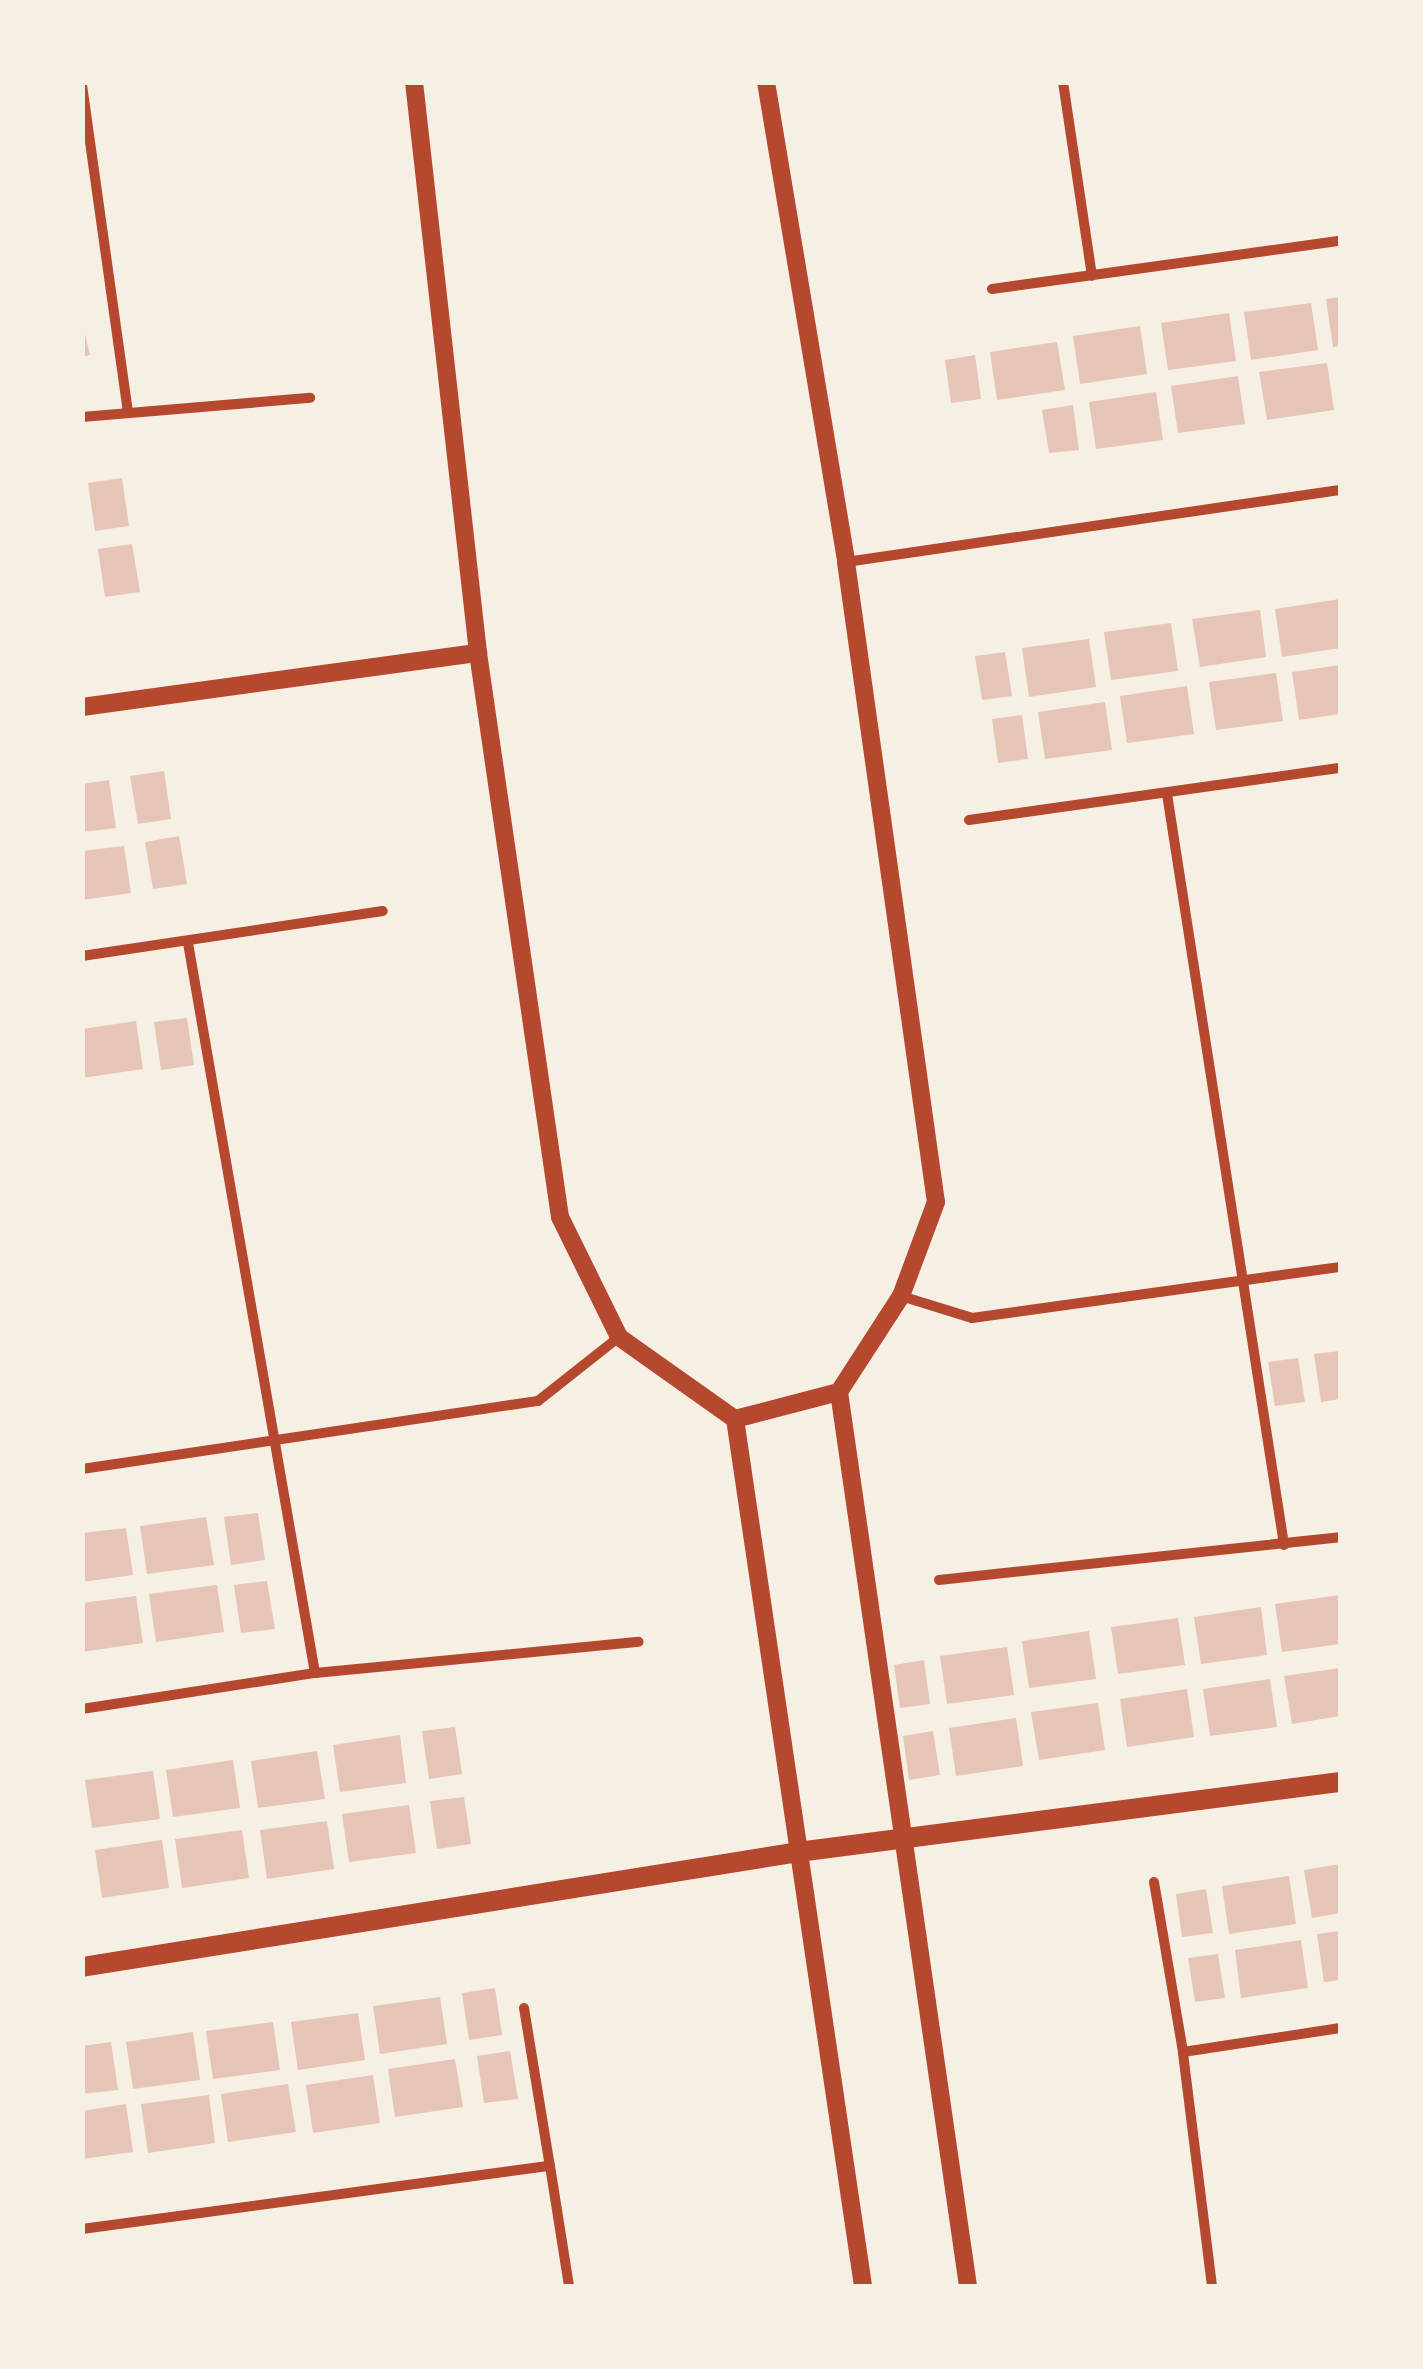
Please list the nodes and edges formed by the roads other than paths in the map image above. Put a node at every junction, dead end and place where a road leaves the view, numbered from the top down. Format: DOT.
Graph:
graph roads {
  1 [pos="414,82"];
  2 [pos="766,82"];
  3 [pos="1064,82"];
  4 [pos="82,85"];
  5 [pos="1340,241"];
  6 [pos="1092,276"];
  7 [pos="992,289"];
  8 [pos="310,398"];
  9 [pos="128,412"];
  10 [pos="82,417"];
  11 [pos="1340,490"];
  12 [pos="846,562"];
  13 [pos="478,653"];
  14 [pos="82,706"];
  15 [pos="1340,768"];
  16 [pos="1167,794"];
  17 [pos="968,820"];
  18 [pos="383,911"];
  19 [pos="188,943"];
  20 [pos="82,956"];
  21 [pos="1340,1266"];
  22 [pos="1238,1281"];
  23 [pos="901,1296"];
  24 [pos="619,1337"];
  25 [pos="839,1392"];
  26 [pos="734,1420"];
  27 [pos="280,1444"];
  28 [pos="82,1469"];
  29 [pos="1340,1538"];
  30 [pos="1284,1545"];
  31 [pos="939,1580"];
  32 [pos="640,1642"];
  33 [pos="315,1673"];
  34 [pos="82,1709"];
  35 [pos="1340,1782"];
  36 [pos="904,1838"];
  37 [pos="798,1852"];
  38 [pos="1154,1882"];
  39 [pos="82,1967"];
  40 [pos="524,2008"];
  41 [pos="1340,2028"];
  42 [pos="1183,2052"];
  43 [pos="550,2166"];
  44 [pos="82,2230"];
  45 [pos="569,2286"];
  46 [pos="862,2286"];
  47 [pos="968,2286"];
  48 [pos="1212,2286"];
  1 -- 13 [label="street"];
  2 -- 12 [label="street"];
  3 -- 6 [label="street"];
  4 -- 9 [label="street"];
  5 -- 6 [label="street"];
  6 -- 7 [label="street"];
  8 -- 9 [label="street"];
  9 -- 10 [label="street"];
  11 -- 12 [label="street"];
  12 -- 23 [label="street"];
  13 -- 14 [label="street"];
  13 -- 24 [label="street"];
  15 -- 16 [label="street"];
  16 -- 17 [label="street"];
  16 -- 22 [label="street"];
  18 -- 19 [label="street"];
  19 -- 20 [label="street"];
  19 -- 27 [label="street"];
  21 -- 22 [label="street"];
  22 -- 23 [label="street"];
  22 -- 30 [label="street"];
  23 -- 25 [label="street"];
  24 -- 26 [label="street"];
  24 -- 27 [label="street"];
  25 -- 26 [label="street"];
  25 -- 36 [label="street"];
  26 -- 37 [label="street"];
  27 -- 28 [label="street"];
  27 -- 33 [label="street"];
  29 -- 30 [label="street"];
  30 -- 31 [label="street"];
  32 -- 33 [label="street"];
  33 -- 34 [label="street"];
  35 -- 36 [label="main road"];
  36 -- 37 [label="main road"];
  36 -- 47 [label="street"];
  37 -- 39 [label="main road"];
  37 -- 46 [label="street"];
  38 -- 42 [label="street"];
  40 -- 43 [label="street"];
  41 -- 42 [label="street"];
  42 -- 48 [label="street"];
  43 -- 44 [label="street"];
  43 -- 45 [label="street"];
}
